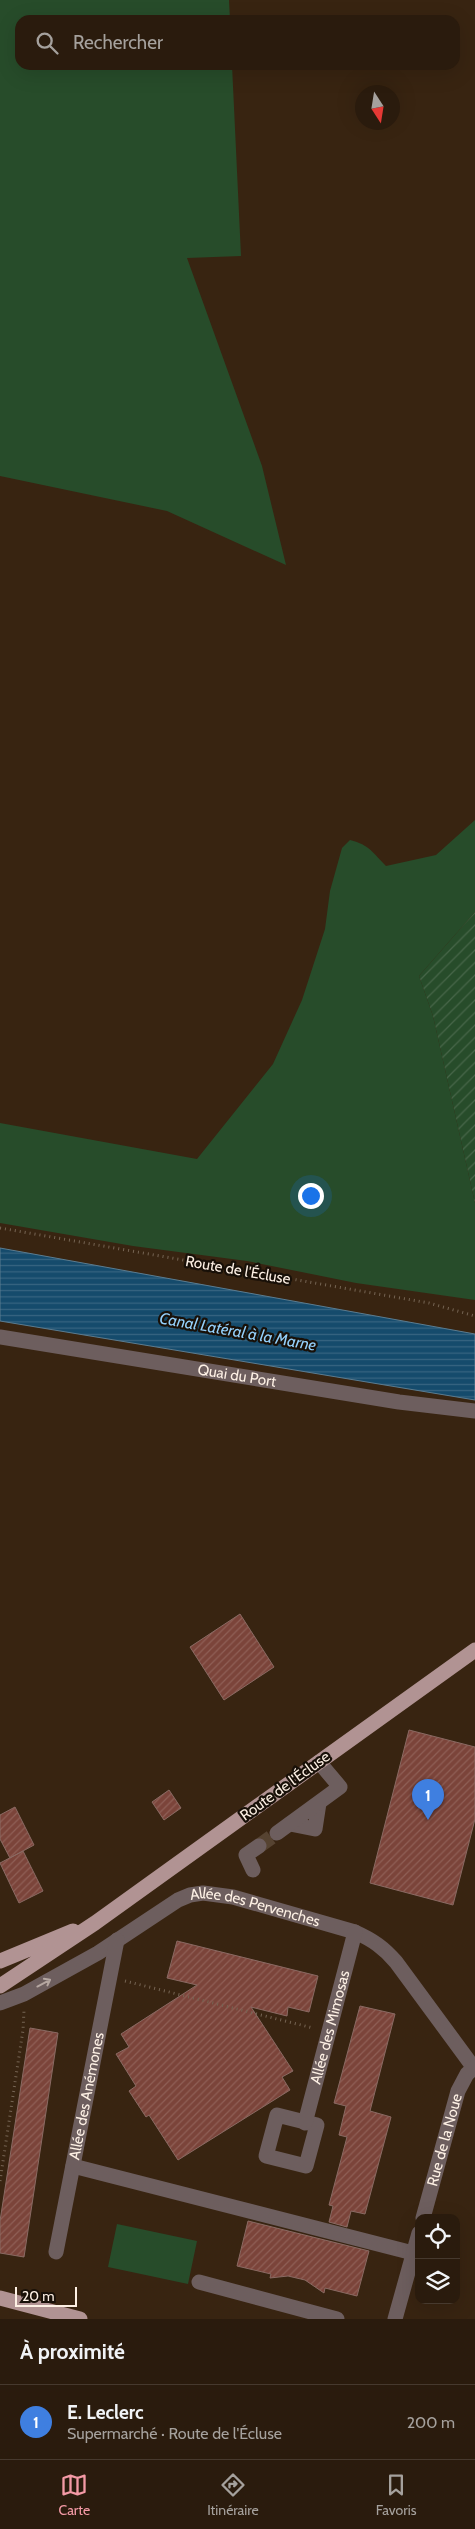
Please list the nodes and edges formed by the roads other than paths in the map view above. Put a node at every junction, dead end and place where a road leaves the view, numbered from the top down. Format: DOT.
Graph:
graph roads {
  1 [pos="0,1337"];
  2 [pos="475,1412"];
  3 [pos="475,1650"];
  4 [pos="475,1661"];
  5 [pos="458,1662"];
  6 [pos="319,1762"];
  7 [pos="277,1833"];
  8 [pos="259,1846"];
  9 [pos="253,1870"];
  10 [pos="95,1923"];
  11 [pos="355,1932"];
  12 [pos="118,1940"];
  13 [pos="0,1961"];
  14 [pos="0,1986"];
  15 [pos="0,2003"];
  16 [pos="474,2068"];
  17 [pos="305,2123"];
  18 [pos="73,2166"];
  19 [pos="424,2214"];
  20 [pos="415,2246"];
  21 [pos="56,2252"];
  22 [pos="413,2253"];
  23 [pos="199,2282"];
  24 [pos="0,2298"];
  25 [pos="80,2319"];
  26 [pos="337,2319"];
  27 [pos="395,2319"];
  1 -- 2 [label="street, Quai du Port"];
  3 -- 5 [label="main road, Route de l'Écluse"];
  4 -- 5 [label="street"];
  5 -- 6 [label="main road, Route de l'Écluse"];
  6 -- 7 [label="street"];
  6 -- 10 [label="main road, Route de l'Écluse"];
  8 -- 9 [label="street"];
  10 -- 13 [label="main road, Route de l'Écluse"];
  10 -- 14 [label="main road, Route de l'Écluse"];
  11 -- 12 [label="street, Allée des Pervenches"];
  11 -- 16 [label="street, Allée des Pervenches"];
  11 -- 17 [label="street, Allée des Mimosas"];
  15 -- 12 [label="street, Allée des Pervenches, one-way"];
  12 -- 18 [label="street, Allée des Anémones"];
  16 -- 19 [label="street, Rue de la Noue"];
  18 -- 21 [label="street, Allée des Anémones"];
  18 -- 22 [label="street"];
  20 -- 22 [label="street"];
  22 -- 27 [label="street"];
  23 -- 26 [label="street"];
  24 -- 25 [label="main road"];
}
